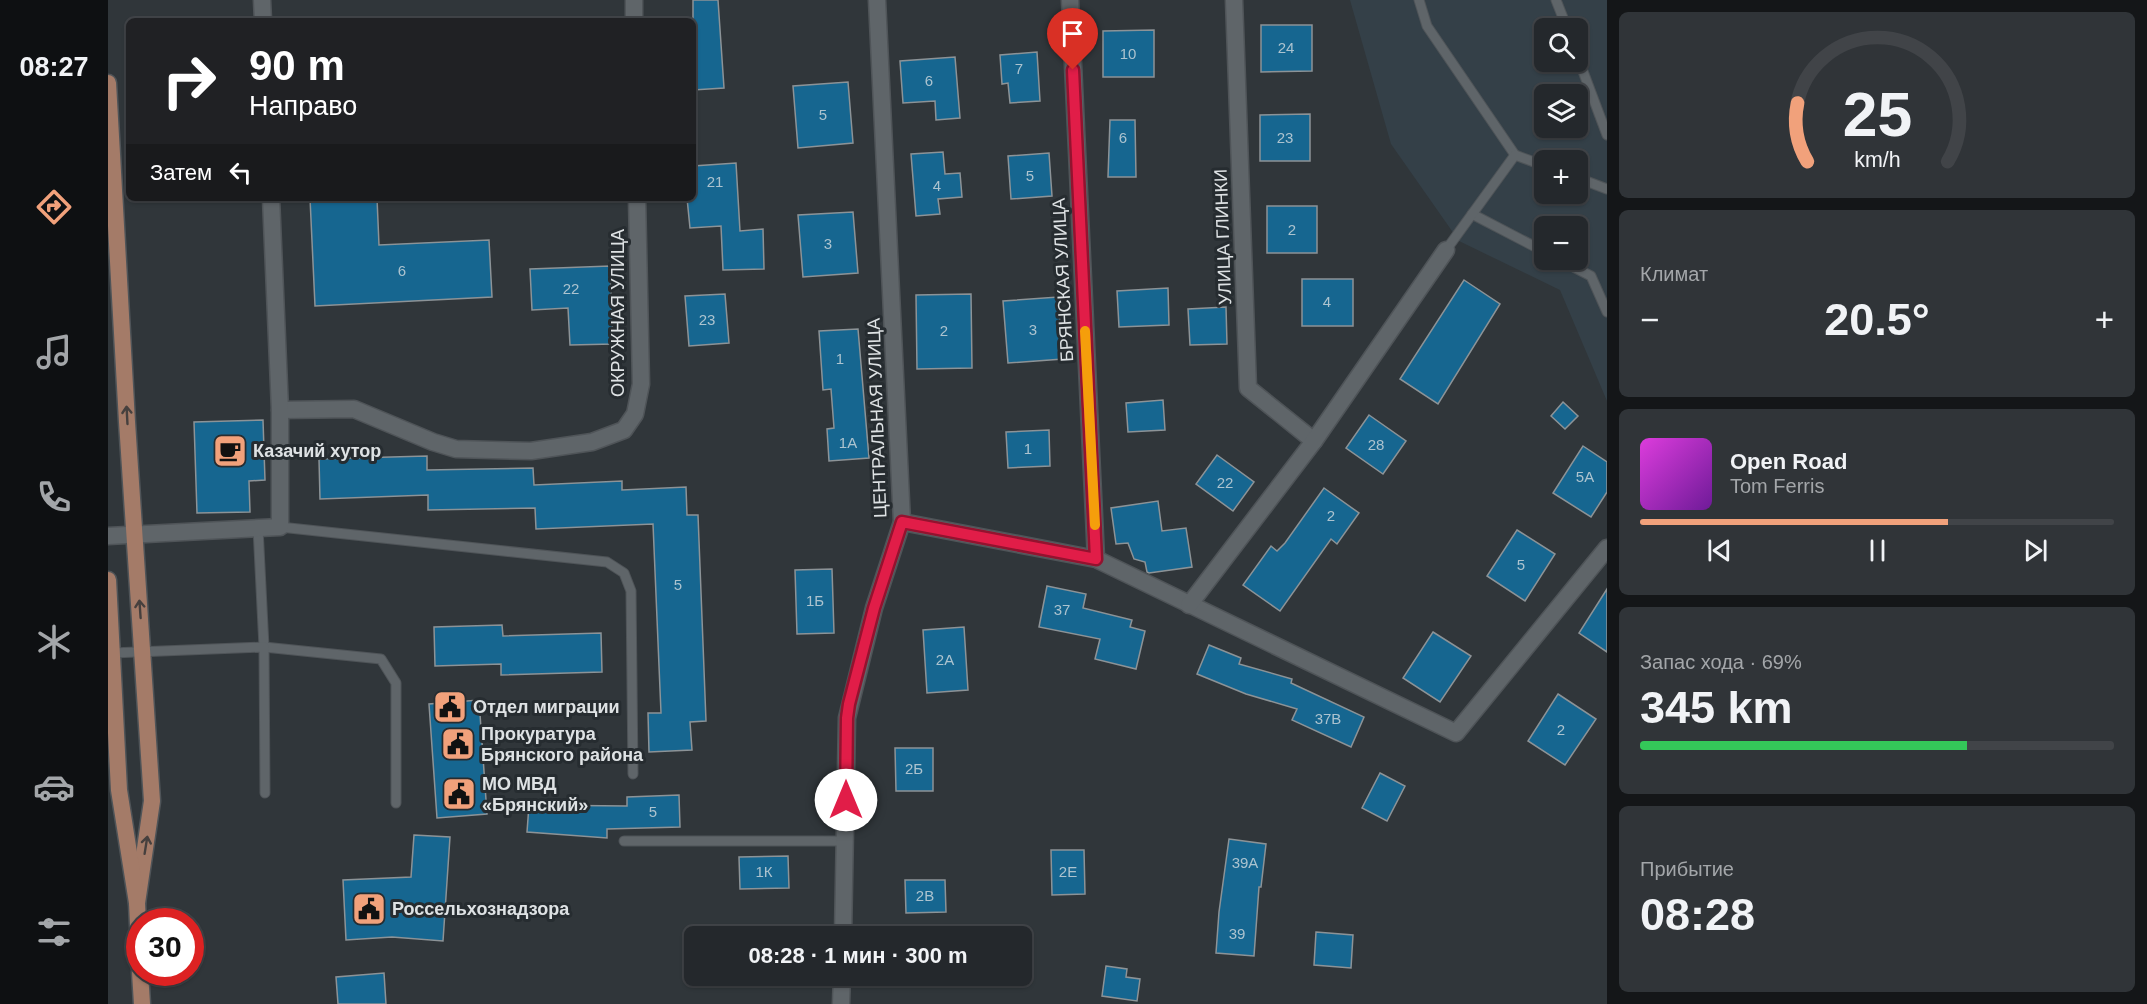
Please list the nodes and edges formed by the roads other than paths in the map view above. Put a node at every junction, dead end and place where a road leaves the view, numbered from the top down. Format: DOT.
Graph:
graph roads {
  1 [pos="262,0"];
  2 [pos="634,0"];
  3 [pos="877,0"];
  4 [pos="1070,0"];
  5 [pos="1234,0"];
  6 [pos="1419,0"];
  7 [pos="1556,0"];
  8 [pos="263,18"];
  9 [pos="634,18"];
  10 [pos="1563,18"];
  11 [pos="1583,72"];
  12 [pos="108,82"];
  13 [pos="1607,135"];
  14 [pos="1515,155"];
  15 [pos="1534,162"];
  16 [pos="1588,182"];
  17 [pos="1607,189"];
  18 [pos="270,201"];
  19 [pos="637,201"];
  20 [pos="1472,214"];
  21 [pos="1534,246"];
  22 [pos="1446,250"];
  23 [pos="1579,270"];
  24 [pos="1607,312"];
  25 [pos="280,410"];
  26 [pos="1314,441"];
  27 [pos="902,522"];
  28 [pos="280,527"];
  29 [pos="258,528"];
  30 [pos="135,534"];
  31 [pos="108,536"];
  32 [pos="1607,548"];
  33 [pos="1096,559"];
  34 [pos="108,580"];
  35 [pos="1189,605"];
  36 [pos="264,647"];
  37 [pos="143,652"];
  38 [pos="112,654"];
  39 [pos="633,774"];
  40 [pos="265,793"];
  41 [pos="396,803"];
  42 [pos="624,841"];
  43 [pos="846,841"];
  44 [pos="137,903"];
  45 [pos="137,908"];
  46 [pos="843,926"];
  47 [pos="141,986"];
  48 [pos="842,986"];
  49 [pos="142,1004"];
  50 [pos="841,1004"];
  1 -- 8 [label="street"];
  2 -- 9 [label="street"];
  3 -- 27 [label="street, ЦЕНТРАЛЬНАЯ УЛИЦА"];
  4 -- 33 [label="street, БРЯНСКАЯ УЛИЦА"];
  5 -- 26 [label="street, УЛИЦА ГЛИНКИ"];
  6 -- 14 [label="lane"];
  7 -- 10 [label="lane"];
  11 -- 13 [label="lane"];
  30 -- 12 [label="main road, one-way"];
  14 -- 15 [label="lane"];
  14 -- 20 [label="lane"];
  16 -- 17 [label="lane"];
  18 -- 25 [label="street"];
  19 -- 25 [label="street, ОКРУЖНАЯ УЛИЦА"];
  20 -- 21 [label="lane"];
  20 -- 22 [label="lane"];
  22 -- 26 [label="street"];
  23 -- 24 [label="lane"];
  25 -- 28 [label="street"];
  26 -- 35 [label="street"];
  27 -- 33 [label="street"];
  27 -- 43 [label="street, ЦЕНТРАЛЬНАЯ УЛИЦА"];
  28 -- 29 [label="street"];
  28 -- 39 [label="lane"];
  29 -- 30 [label="street"];
  29 -- 36 [label="lane"];
  30 -- 31 [label="street"];
  37 -- 30 [label="main road, one-way"];
  32 -- 35 [label="street"];
  33 -- 35 [label="street"];
  34 -- 38 [label="main road"];
  36 -- 37 [label="lane"];
  36 -- 40 [label="lane"];
  36 -- 41 [label="lane"];
  37 -- 38 [label="lane"];
  44 -- 37 [label="main road, one-way"];
  38 -- 44 [label="main road"];
  42 -- 43 [label="lane"];
  43 -- 46 [label="street, ЦЕНТРАЛЬНАЯ УЛИЦА"];
  44 -- 45 [label="main road"];
  47 -- 49 [label="main road"];
  48 -- 50 [label="street"];
}
